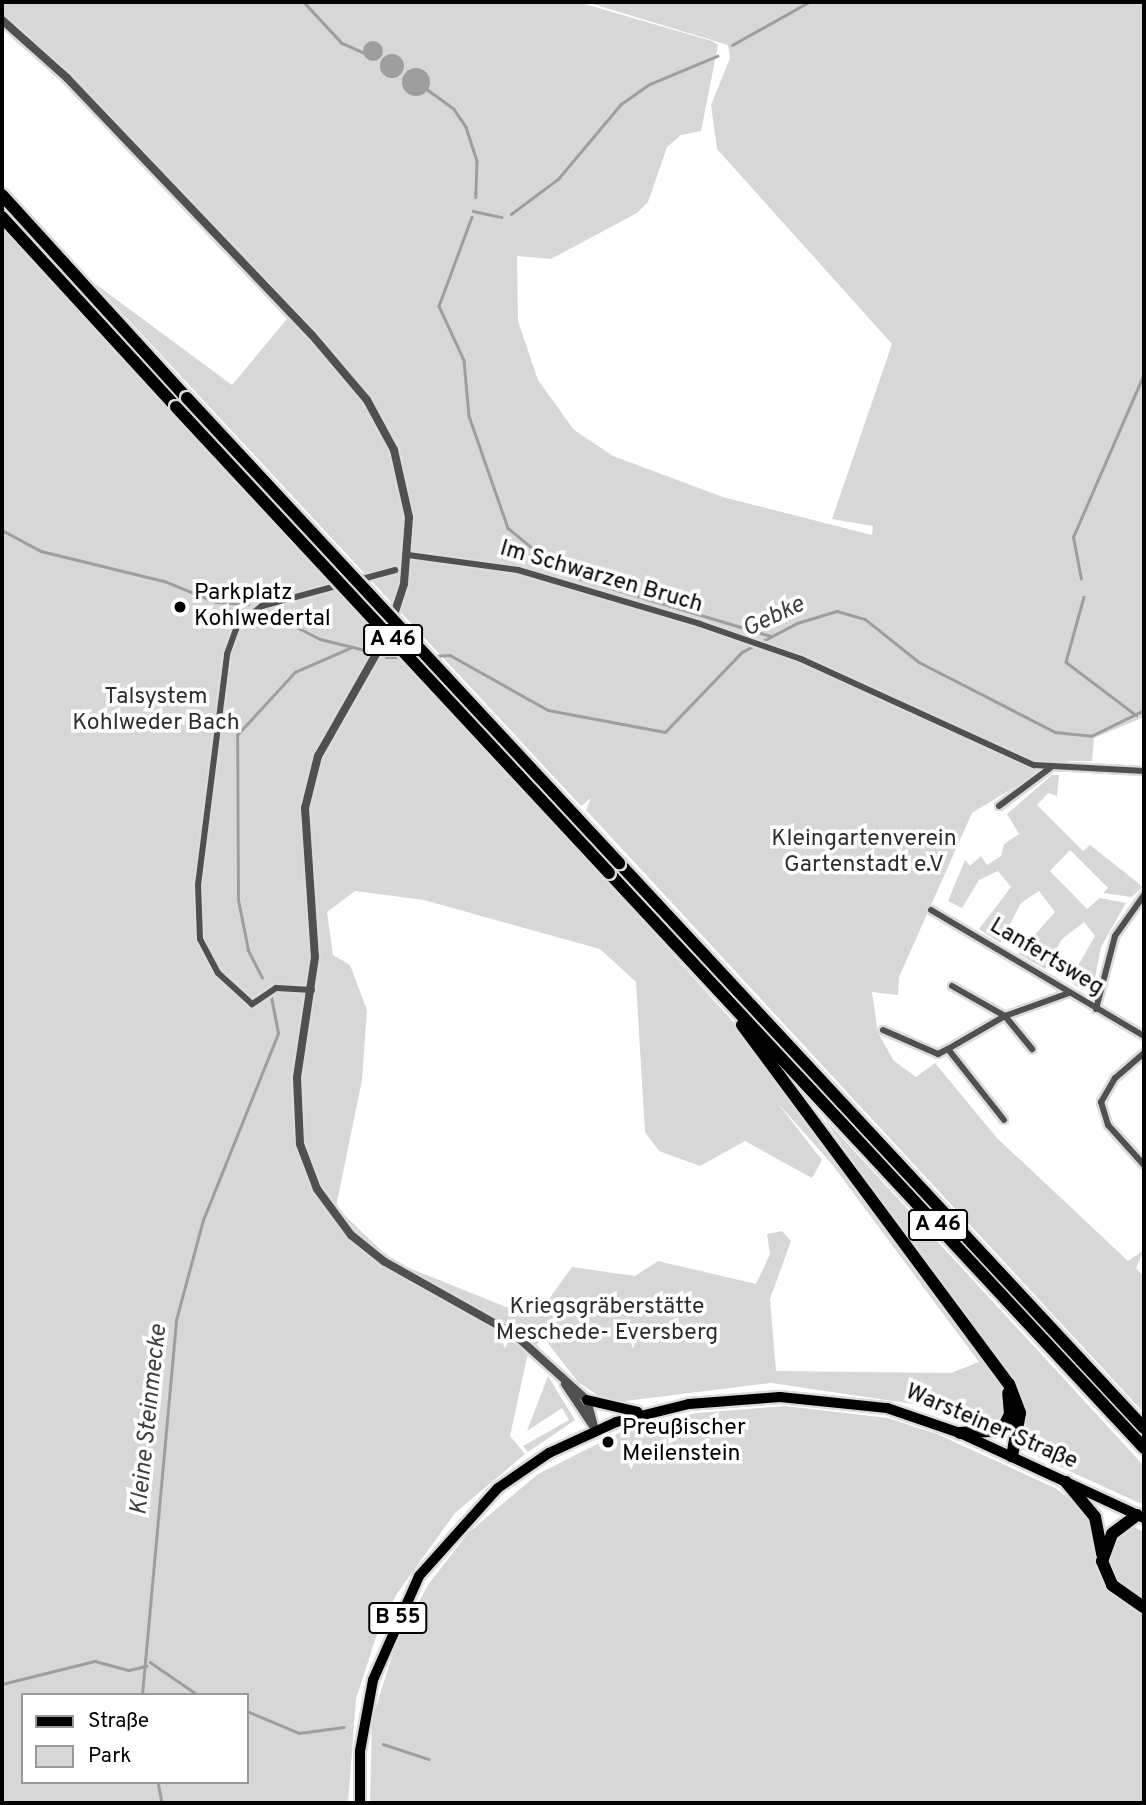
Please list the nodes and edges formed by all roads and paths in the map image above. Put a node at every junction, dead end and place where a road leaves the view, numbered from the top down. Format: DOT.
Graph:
graph roads {
  1 [pos="2,20"];
  2 [pos="2,195"];
  3 [pos="2,216"];
  4 [pos="408,555"];
  5 [pos="395,570"];
  6 [pos="1050,768"];
  7 [pos="1144,771"];
  8 [pos="999,806"];
  9 [pos="614,868"];
  10 [pos="1142,899"];
  11 [pos="931,910"];
  12 [pos="951,986"];
  13 [pos="312,990"];
  14 [pos="1069,993"];
  15 [pos="731,1003"];
  16 [pos="1096,1009"];
  17 [pos="1005,1016"];
  18 [pos="883,1030"];
  19 [pos="1144,1036"];
  20 [pos="948,1049"];
  21 [pos="1032,1049"];
  22 [pos="1144,1054"];
  23 [pos="1004,1120"];
  24 [pos="1144,1165"];
  25 [pos="993,1361"];
  26 [pos="562,1378"];
  27 [pos="587,1400"];
  28 [pos="648,1412"];
  29 [pos="1144,1426"];
  30 [pos="595,1429"];
  31 [pos="960,1433"];
  32 [pos="1144,1448"];
  33 [pos="1012,1456"];
  34 [pos="1066,1482"];
  35 [pos="1141,1517"];
  36 [pos="1102,1561"];
  37 [pos="1144,1607"];
  38 [pos="360,1803"];
  1 -- 4 [label="street"];
  2 -- 9 [label="highway, A 46, bridge"];
  3 -- 9 [label="highway, A 46, bridge"];
  4 -- 6 [label="street, Im Schwarzen Bruch"];
  4 -- 13 [label="street"];
  5 -- 13 [label="street"];
  6 -- 7 [label="street, Im Schwarzen Bruch"];
  6 -- 8 [label="street"];
  9 -- 15 [label="highway, A 46"];
  9 -- 29 [label="highway, A 46"];
  10 -- 16 [label="street"];
  11 -- 14 [label="street, Lanfertsweg"];
  12 -- 17 [label="street"];
  13 -- 26 [label="street"];
  14 -- 16 [label="street, Lanfertsweg"];
  14 -- 17 [label="street"];
  15 -- 25 [label="highway"];
  15 -- 32 [label="highway, A 46"];
  16 -- 19 [label="street, Lanfertsweg"];
  17 -- 20 [label="street"];
  17 -- 21 [label="street"];
  18 -- 20 [label="street"];
  20 -- 23 [label="street"];
  22 -- 24 [label="street"];
  25 -- 31 [label="highway"];
  25 -- 33 [label="highway"];
  26 -- 27 [label="street"];
  26 -- 30 [label="street"];
  27 -- 28 [label="main road, Warsteiner Straße / B 55"];
  27 -- 30 [label="street"];
  28 -- 30 [label="main road, Warsteiner Straße / B 55"];
  28 -- 31 [label="main road, Warsteiner Straße / B 55"];
  30 -- 38 [label="main road, Warsteiner Straße / B 55"];
  31 -- 33 [label="main road, Warsteiner Straße / B 55"];
  33 -- 34 [label="main road, Warsteiner Straße / B 55"];
  34 -- 35 [label="main road, Warsteiner Straße / B 55"];
  34 -- 36 [label="highway"];
  35 -- 36 [label="highway"];
  36 -- 37 [label="highway"];
}
